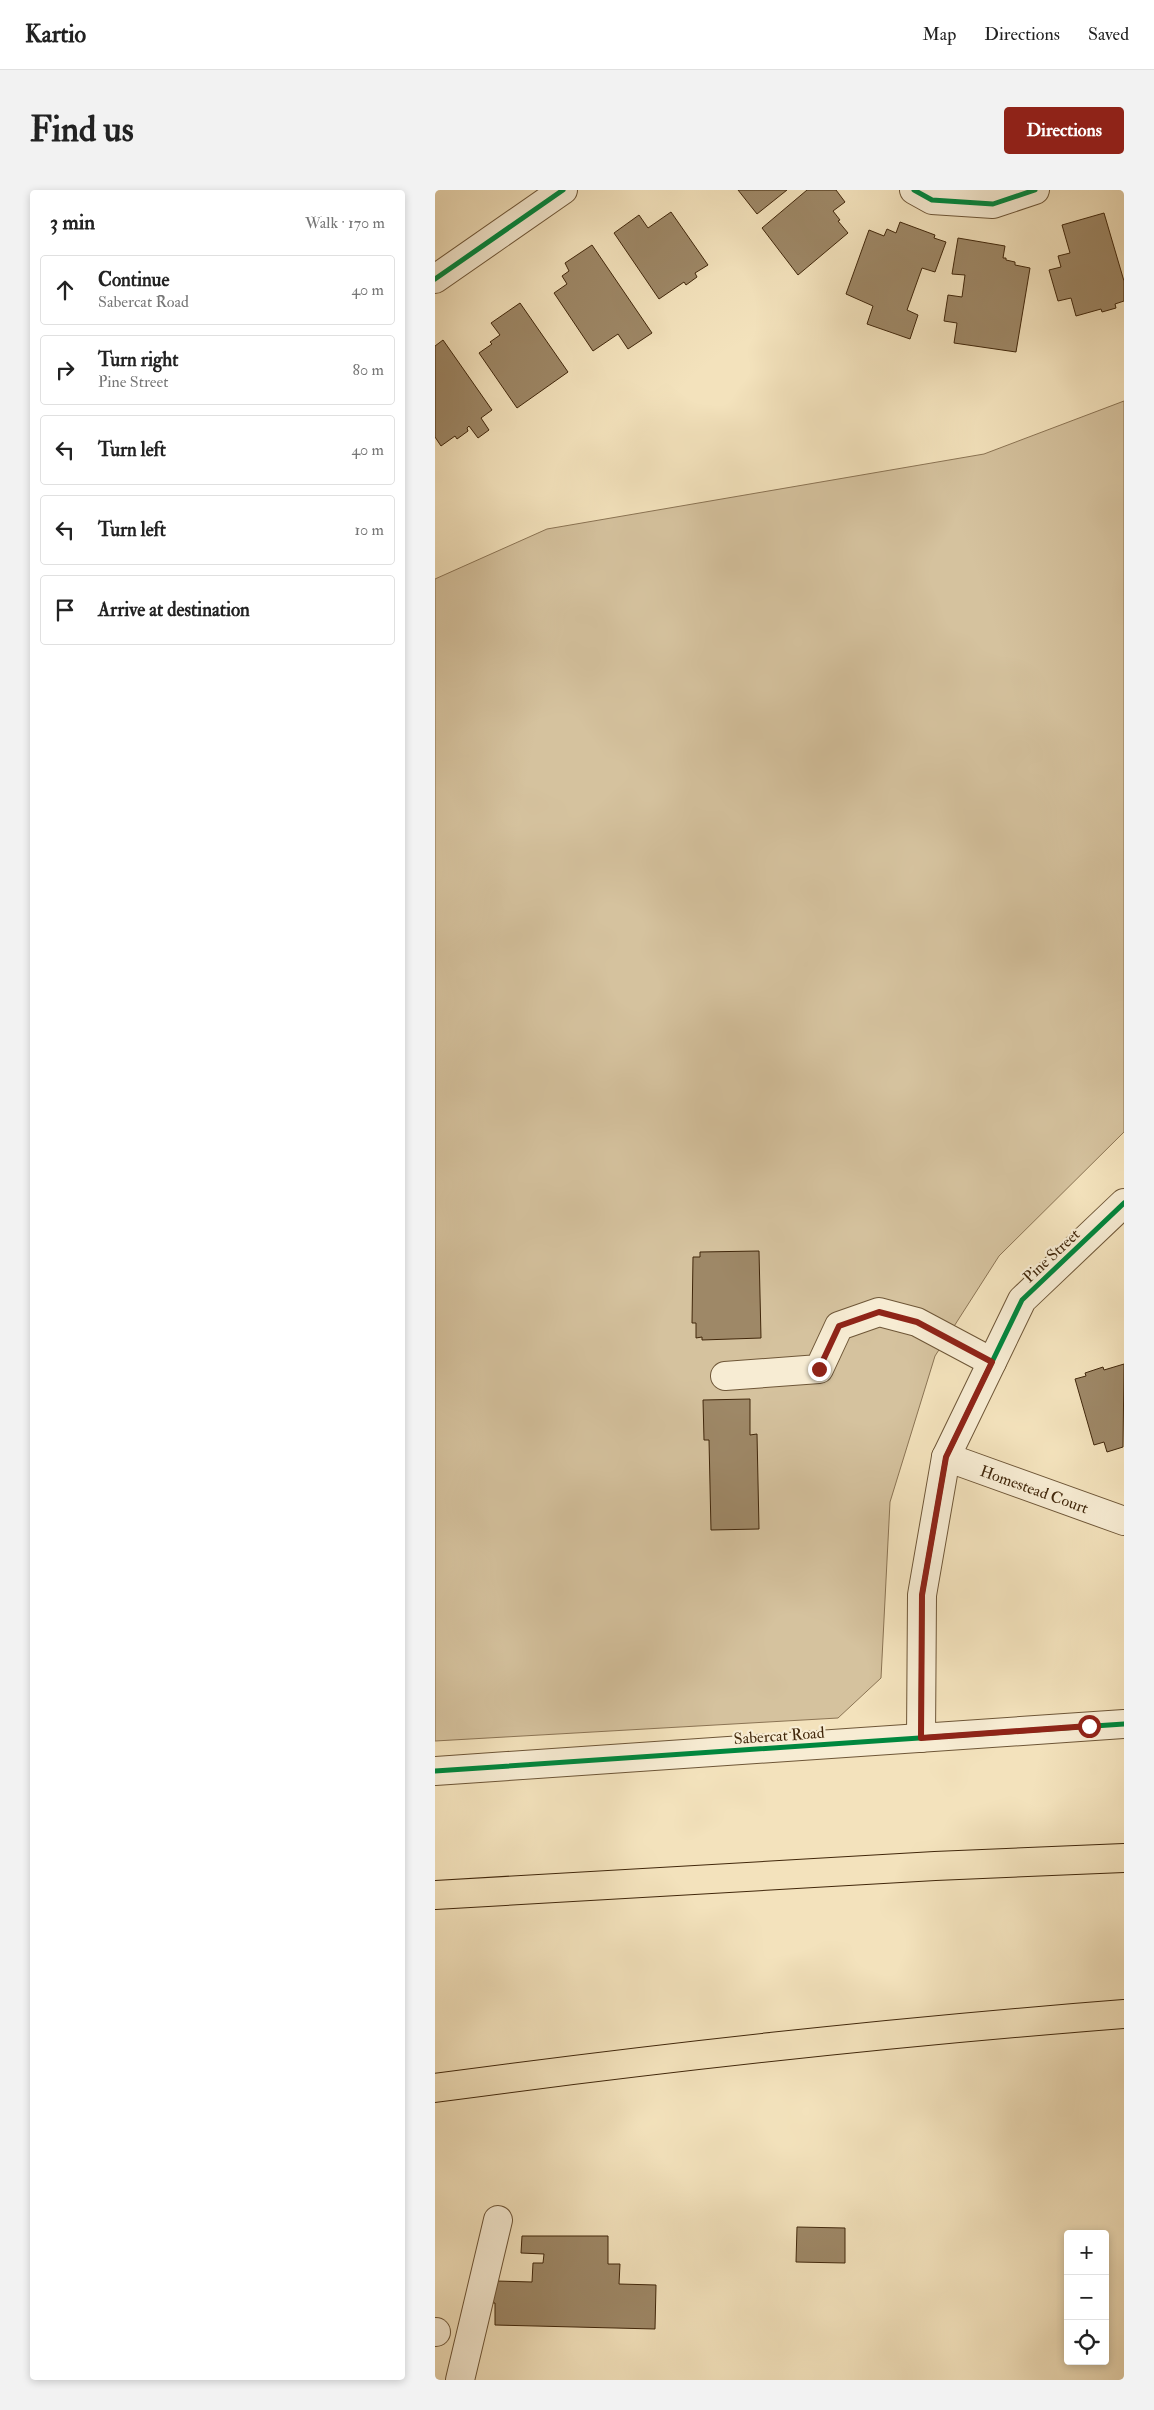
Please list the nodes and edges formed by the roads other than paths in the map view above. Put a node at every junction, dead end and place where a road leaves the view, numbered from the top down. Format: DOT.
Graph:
graph roads {
  1 [pos="563,190"];
  2 [pos="914,190"];
  3 [pos="1035,190"];
  4 [pos="435,279"];
  5 [pos="1124,1203"];
  6 [pos="992,1362"];
  7 [pos="725,1376"];
  8 [pos="946,1457"];
  9 [pos="1124,1520"];
  10 [pos="1124,1724"];
  11 [pos="921,1738"];
  12 [pos="435,1771"];
  13 [pos="1124,1858"];
  14 [pos="435,1895"];
  15 [pos="1124,2014"];
  16 [pos="435,2088"];
  17 [pos="498,2220"];
  18 [pos="460,2380"];
  1 -- 4 [label="street"];
  2 -- 3 [label="street"];
  5 -- 6 [label="street, Pine Street"];
  6 -- 7 [label="street"];
  6 -- 8 [label="street, Pine Street"];
  8 -- 9 [label="street, Homestead Court"];
  8 -- 11 [label="street, Pine Street"];
  10 -- 11 [label="street, Sabercat Road"];
  11 -- 12 [label="street, Sabercat Road"];
  13 -- 14 [label="highway"];
  15 -- 16 [label="highway"];
  17 -- 18 [label="street"];
}
